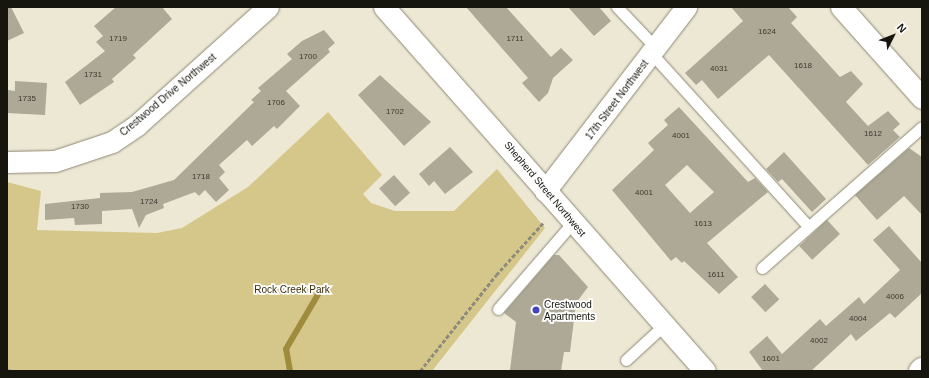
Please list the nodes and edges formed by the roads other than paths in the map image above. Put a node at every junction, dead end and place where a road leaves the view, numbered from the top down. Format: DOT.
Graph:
graph roads {
  1 [pos="268,7"];
  2 [pos="384,7"];
  3 [pos="617,7"];
  4 [pos="686,7"];
  5 [pos="841,7"];
  6 [pos="654,51"];
  7 [pos="922,98"];
  8 [pos="922,127"];
  9 [pos="7,162"];
  10 [pos="545,191"];
  11 [pos="573,222"];
  12 [pos="808,226"];
  13 [pos="762,268"];
  14 [pos="498,309"];
  15 [pos="664,325"];
  16 [pos="626,360"];
  17 [pos="705,371"];
  1 -- 9 [label="street, Crestwood Drive Northwest"];
  2 -- 10 [label="street, Shepherd Street Northwest"];
  3 -- 6 [label="lane"];
  4 -- 6 [label="street, 17th Street Northwest"];
  5 -- 7 [label="street"];
  6 -- 10 [label="street, 17th Street Northwest"];
  6 -- 12 [label="lane"];
  8 -- 12 [label="lane"];
  10 -- 11 [label="street, Shepherd Street Northwest"];
  11 -- 14 [label="lane"];
  11 -- 15 [label="street, Shepherd Street Northwest"];
  12 -- 13 [label="lane"];
  15 -- 16 [label="lane"];
  15 -- 17 [label="street, Shepherd Street Northwest"];
}
